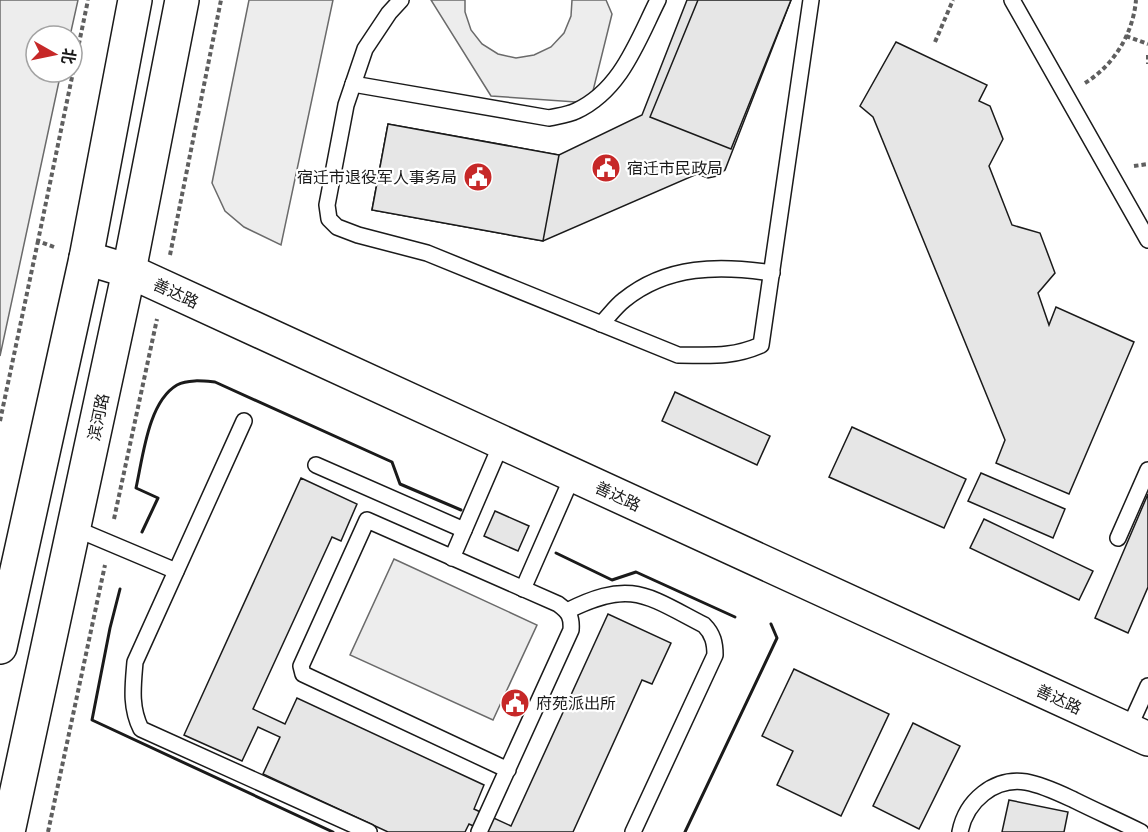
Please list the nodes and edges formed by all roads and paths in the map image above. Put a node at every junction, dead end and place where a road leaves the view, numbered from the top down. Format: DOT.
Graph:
graph roads {
  1 [pos="88,0"];
  2 [pos="135,0"];
  3 [pos="182,0"];
  4 [pos="220,0"];
  5 [pos="401,0"];
  6 [pos="658,0"];
  7 [pos="811,0"];
  8 [pos="953,0"];
  9 [pos="1012,0"];
  10 [pos="1136,0"];
  11 [pos="1126,36"];
  12 [pos="935,42"];
  13 [pos="1148,44"];
  14 [pos="1148,55"];
  15 [pos="1148,64"];
  16 [pos="353,84"];
  17 [pos="1066,94"];
  18 [pos="1148,240"];
  19 [pos="38,241"];
  20 [pos="86,258"];
  21 [pos="129,271"];
  22 [pos="772,273"];
  23 [pos="164,287"];
  24 [pos="602,324"];
  25 [pos="0,421"];
  26 [pos="244,421"];
  27 [pos="502,442"];
  28 [pos="316,465"];
  29 [pos="1148,470"];
  30 [pos="573,475"];
  31 [pos="74,528"];
  32 [pos="464,530"];
  33 [pos="1118,538"];
  34 [pos="109,543"];
  35 [pos="453,558"];
  36 [pos="176,572"];
  37 [pos="524,589"];
  38 [pos="567,611"];
  39 [pos="0,647"];
  40 [pos="1148,686"];
  41 [pos="1138,735"];
  42 [pos="508,770"];
  43 [pos="8,832"];
  44 [pos="48,832"];
  45 [pos="369,832"];
  46 [pos="479,832"];
  47 [pos="633,832"];
  48 [pos="960,832"];
  49 [pos="1141,832"];
  1 -- 19 [label="path"];
  2 -- 20 [label="main road"];
  3 -- 21 [label="main road, 滨河路"];
  4 -- 23 [label="path"];
  5 -- 16 [label="lane"];
  6 -- 16 [label="lane"];
  7 -- 22 [label="lane"];
  8 -- 12 [label="path"];
  9 -- 17 [label="lane"];
  10 -- 11 [label="path"];
  11 -- 13 [label="path"];
  11 -- 17 [label="path"];
  14 -- 15 [label="path"];
  16 -- 24 [label="lane"];
  17 -- 18 [label="lane"];
  19 -- 20 [label="path"];
  19 -- 25 [label="path"];
  20 -- 21 [label="main road, 善达路"];
  20 -- 39 [label="main road"];
  21 -- 23 [label="main road, 善达路"];
  21 -- 31 [label="main road, 滨河路"];
  22 -- 24 [label="lane"];
  22 -- 24 [label="lane"];
  23 -- 27 [label="main road, 善达路"];
  23 -- 34 [label="path"];
  26 -- 36 [label="lane"];
  27 -- 30 [label="main road, 善达路"];
  27 -- 32 [label="lane"];
  28 -- 32 [label="lane"];
  29 -- 33 [label="lane"];
  30 -- 37 [label="lane"];
  30 -- 41 [label="main road, 善达路"];
  31 -- 34 [label="lane"];
  31 -- 43 [label="main road, 滨河路"];
  32 -- 35 [label="lane"];
  34 -- 36 [label="lane"];
  34 -- 44 [label="path"];
  35 -- 37 [label="lane"];
  35 -- 42 [label="lane"];
  36 -- 45 [label="lane"];
  37 -- 38 [label="lane"];
  38 -- 42 [label="lane"];
  38 -- 47 [label="lane"];
  40 -- 41 [label="lane"];
  42 -- 46 [label="lane"];
  48 -- 49 [label="lane"];
}
